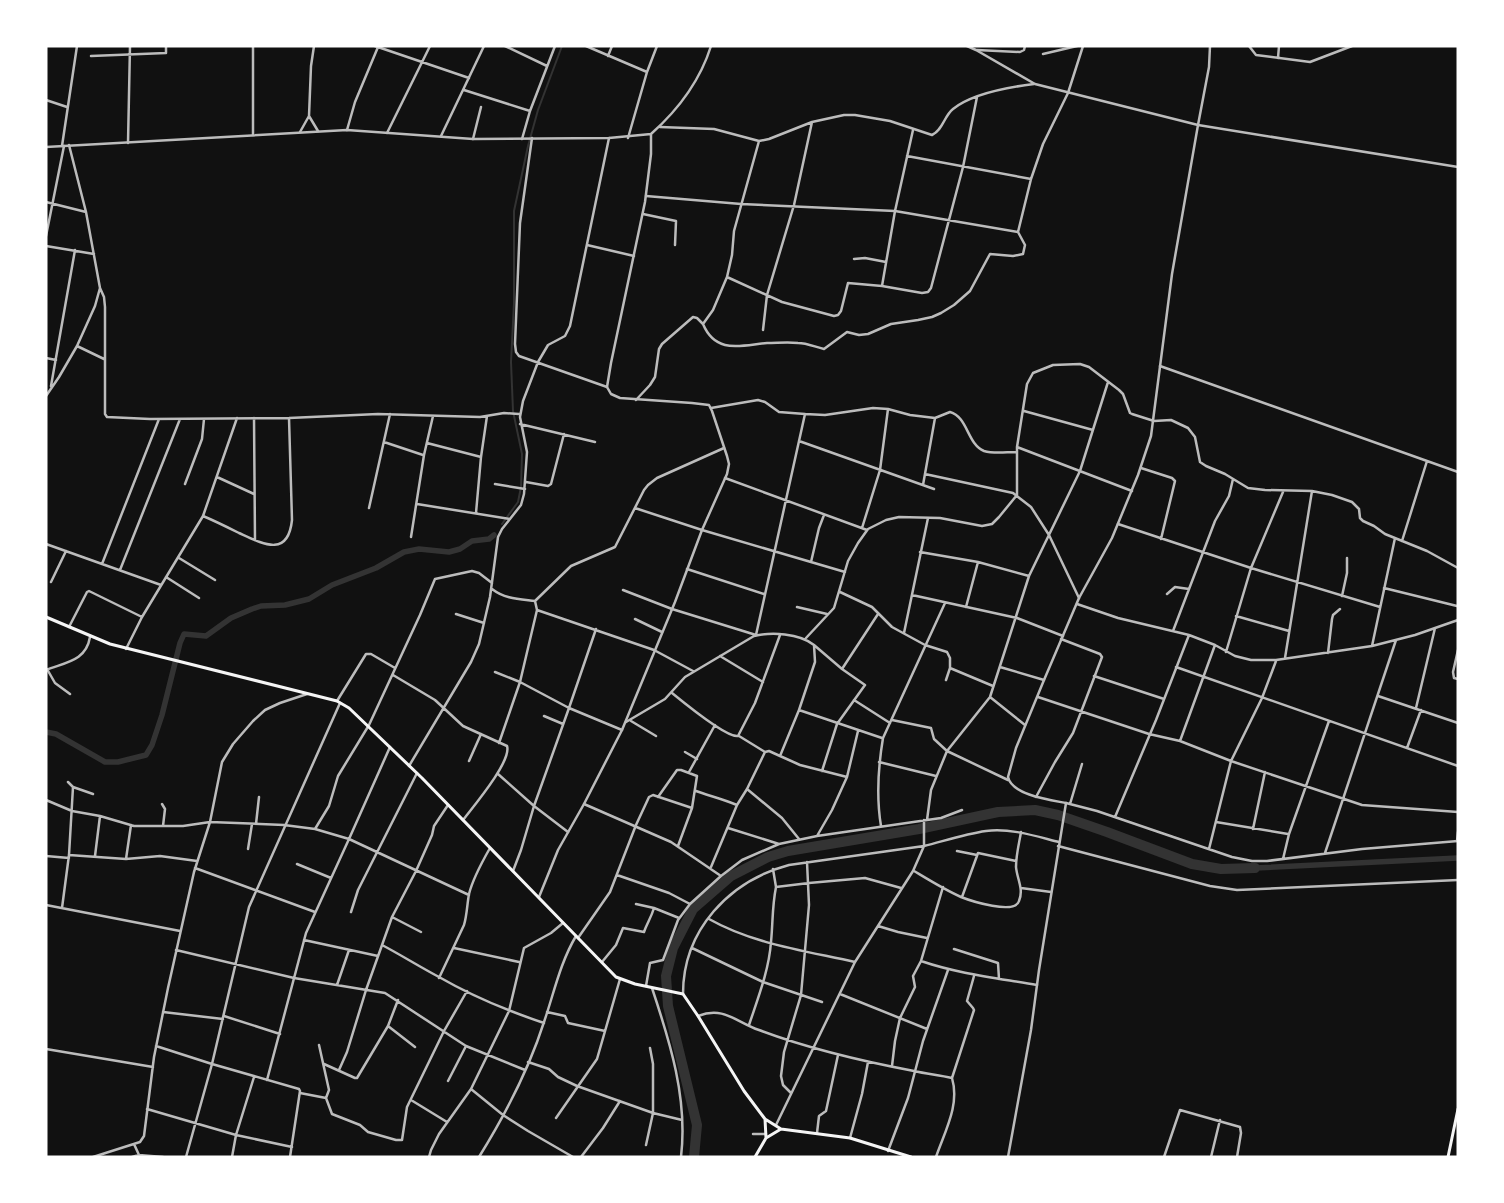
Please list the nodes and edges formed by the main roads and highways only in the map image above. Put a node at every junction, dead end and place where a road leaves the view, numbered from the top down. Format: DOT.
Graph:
graph roads {
  1 [pos="46,617"];
  2 [pos="1458,1109"];
  3 [pos="765,1119"];
  4 [pos="781,1129"];
  5 [pos="766,1136"];
  6 [pos="755,1157"];
  7 [pos="910,1157"];
  8 [pos="1448,1157"];
  1 -- 3 [label="main road"];
  2 -- 8 [label="main road"];
  3 -- 4 [label="main road"];
  3 -- 5 [label="main road"];
  4 -- 5 [label="main road"];
  4 -- 7 [label="main road"];
  5 -- 6 [label="main road"];
}
